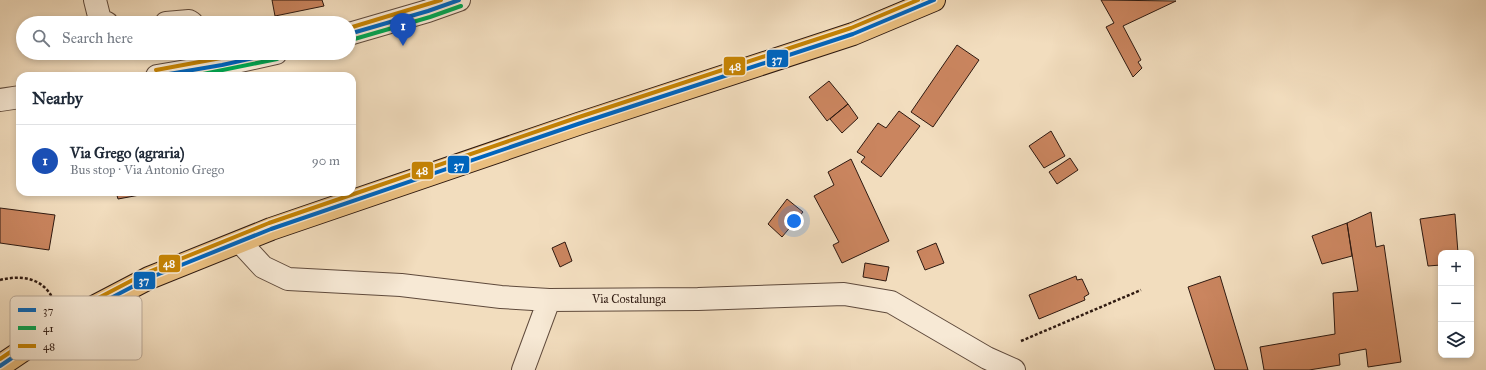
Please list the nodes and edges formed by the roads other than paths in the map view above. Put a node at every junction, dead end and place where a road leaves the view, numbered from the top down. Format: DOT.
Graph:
graph roads {
  1 [pos="95,0"];
  2 [pos="459,0"];
  3 [pos="934,0"];
  4 [pos="99,16"];
  5 [pos="356,32"];
  6 [pos="216,60"];
  7 [pos="172,72"];
  8 [pos="16,98"];
  9 [pos="0,100"];
  10 [pos="240,242"];
  11 [pos="115,296"];
  12 [pos="549,300"];
  13 [pos="10,359"];
  14 [pos="0,366"];
  15 [pos="523,370"];
  16 [pos="1014,370"];
  1 -- 4 [label="street"];
  2 -- 5 [label="street"];
  3 -- 10 [label="main road"];
  6 -- 7 [label="street"];
  8 -- 9 [label="street"];
  10 -- 11 [label="main road"];
  10 -- 12 [label="street, Via Costalunga"];
  12 -- 15 [label="street"];
  12 -- 16 [label="street, Via Costalunga"];
  13 -- 14 [label="main road"];
}
